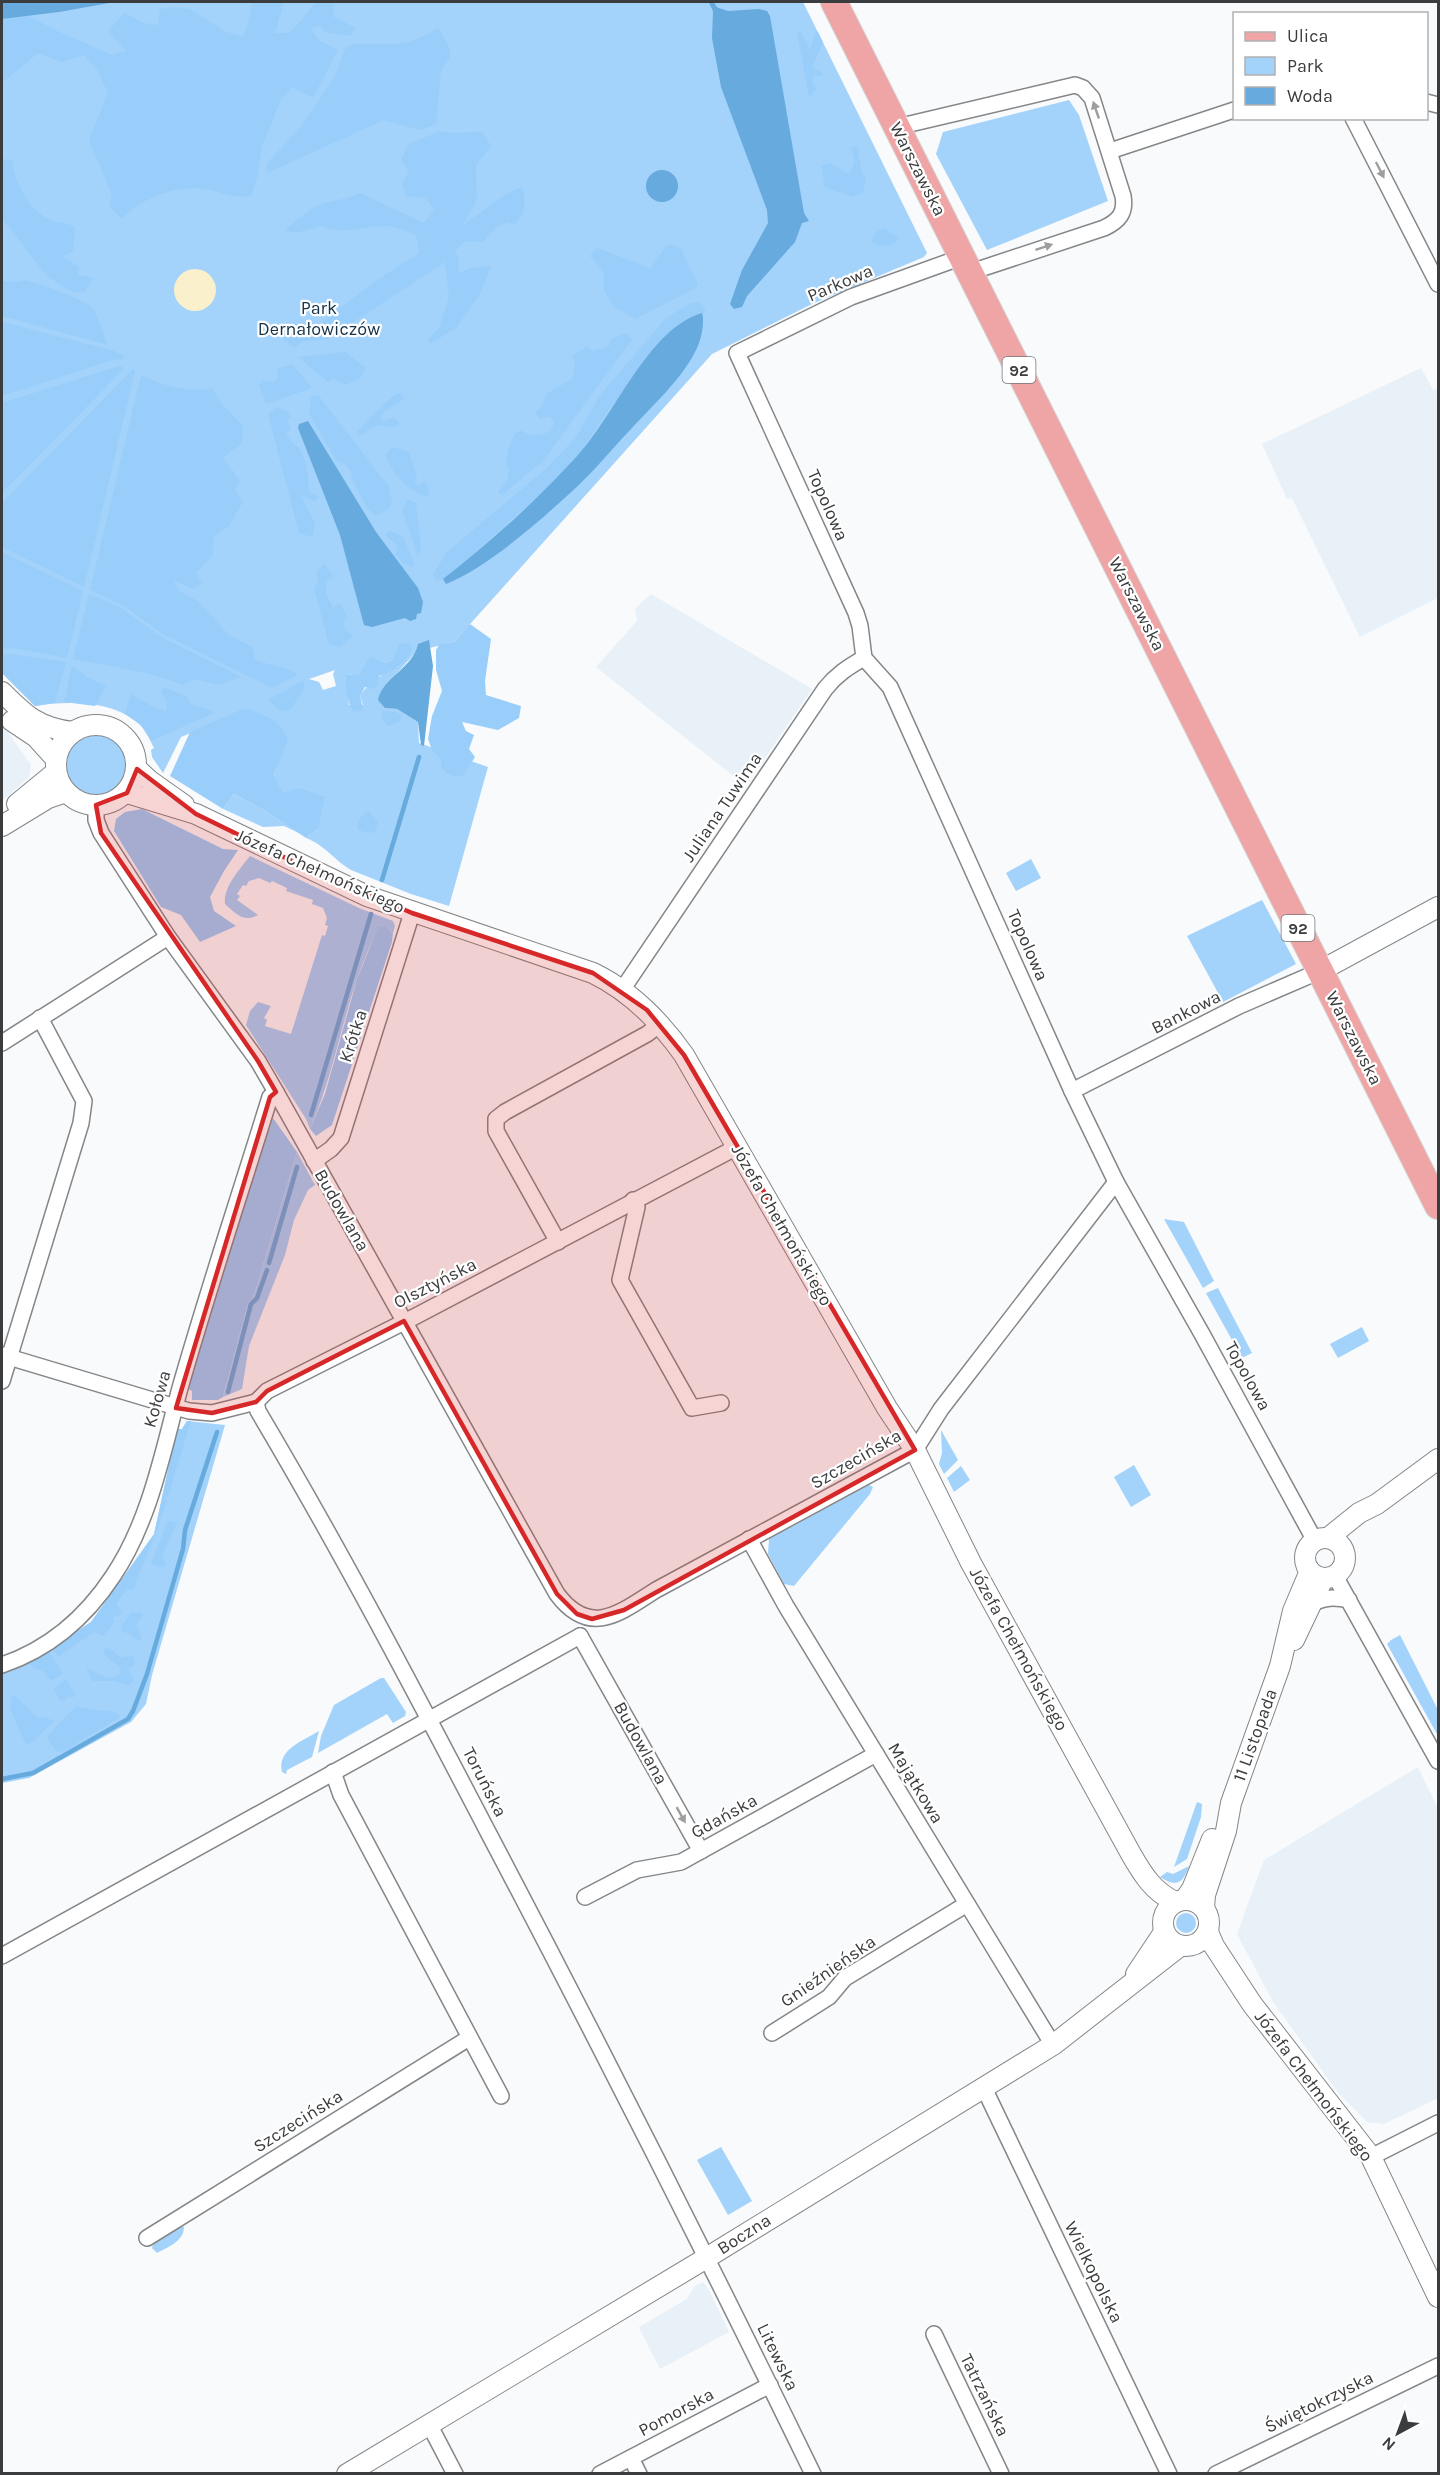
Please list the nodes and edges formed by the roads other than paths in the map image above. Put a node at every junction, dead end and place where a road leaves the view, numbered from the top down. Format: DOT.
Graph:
graph roads {
  1 [pos="834,2"];
  2 [pos="1233,110"];
  3 [pos="1354,120"];
  4 [pos="897,127"];
  5 [pos="1110,151"];
  6 [pos="966,265"];
  7 [pos="1438,284"];
  8 [pos="737,352"];
  9 [pos="864,658"];
  10 [pos="2,692"];
  11 [pos="2,709"];
  12 [pos="73,732"];
  13 [pos="56,765"];
  14 [pos="137,769"];
  15 [pos="66,792"];
  16 [pos="127,793"];
  17 [pos="96,806"];
  18 [pos="196,814"];
  19 [pos="2,819"];
  20 [pos="2,826"];
  21 [pos="1438,907"];
  22 [pos="412,913"];
  23 [pos="168,936"];
  24 [pos="1320,971"];
  25 [pos="622,990"];
  26 [pos="40,1018"];
  27 [pos="660,1024"];
  28 [pos="2,1043"];
  29 [pos="1072,1091"];
  30 [pos="276,1092"];
  31 [pos="737,1147"];
  32 [pos="314,1161"];
  33 [pos="1116,1182"];
  34 [pos="633,1200"];
  35 [pos="1438,1206"];
  36 [pos="558,1242"];
  37 [pos="404,1321"];
  38 [pos="5,1357"];
  39 [pos="2,1381"];
  40 [pos="256,1402"];
  41 [pos="721,1403"];
  42 [pos="176,1408"];
  43 [pos="915,1450"];
  44 [pos="1438,1459"];
  45 [pos="1377,1504"];
  46 [pos="749,1539"];
  47 [pos="1321,1539"];
  48 [pos="1344,1552"];
  49 [pos="1322,1575"];
  50 [pos="1349,1600"];
  51 [pos="1311,1604"];
  52 [pos="584,1617"];
  53 [pos="580,1636"];
  54 [pos="2,1665"];
  55 [pos="1280,1666"];
  56 [pos="430,1718"];
  57 [pos="876,1754"];
  58 [pos="1438,1761"];
  59 [pos="333,1772"];
  60 [pos="1231,1803"];
  61 [pos="701,1851"];
  62 [pos="585,1897"];
  63 [pos="967,1904"];
  64 [pos="1204,1908"];
  65 [pos="1172,1912"];
  66 [pos="1208,1932"];
  67 [pos="1186,1946"];
  68 [pos="2,1956"];
  69 [pos="1132,1982"];
  70 [pos="1252,2004"];
  71 [pos="772,2033"];
  72 [pos="469,2038"];
  73 [pos="1053,2045"];
  74 [pos="984,2088"];
  75 [pos="501,2096"];
  76 [pos="1438,2123"];
  77 [pos="1371,2157"];
  78 [pos="147,2238"];
  79 [pos="708,2257"];
  80 [pos="1438,2297"];
  81 [pos="934,2334"];
  82 [pos="1438,2366"];
  83 [pos="770,2385"];
  84 [pos="429,2424"];
  85 [pos="632,2458"];
  86 [pos="347,2474"];
  87 [pos="455,2474"];
  88 [pos="600,2474"];
  89 [pos="639,2474"];
  90 [pos="813,2474"];
  91 [pos="1001,2474"];
  92 [pos="1169,2474"];
  93 [pos="1216,2474"];
  1 -- 4 [label="main road, Warszawska / 92"];
  2 -- 5 [label="street"];
  3 -- 7 [label="street, one-way"];
  5 -- 4 [label="street, Parkowa, one-way"];
  4 -- 6 [label="main road, Warszawska / 92"];
  6 -- 5 [label="street, Parkowa, one-way"];
  6 -- 8 [label="street, Parkowa"];
  6 -- 24 [label="main road, Warszawska / 92"];
  8 -- 9 [label="street, Topolowa"];
  9 -- 25 [label="street, Juliana Tuwima"];
  9 -- 29 [label="street, Topolowa"];
  10 -- 12 [label="street"];
  11 -- 13 [label="street"];
  12 -- 13 [label="street"];
  12 -- 14 [label="street"];
  13 -- 15 [label="street"];
  13 -- 19 [label="street"];
  14 -- 16 [label="street"];
  14 -- 18 [label="street, Józefa Chełmońskiego"];
  15 -- 17 [label="street"];
  15 -- 20 [label="street"];
  16 -- 17 [label="street"];
  16 -- 18 [label="street, Józefa Chełmońskiego"];
  17 -- 23 [label="street, Budowlana"];
  18 -- 22 [label="street, Józefa Chełmońskiego"];
  21 -- 24 [label="street"];
  22 -- 25 [label="street, Józefa Chełmońskiego"];
  22 -- 32 [label="street, Krótka"];
  23 -- 26 [label="street"];
  23 -- 30 [label="street, Budowlana"];
  24 -- 29 [label="street, Bankowa"];
  24 -- 35 [label="main road, Warszawska / 92"];
  25 -- 27 [label="street, Józefa Chełmońskiego"];
  26 -- 28 [label="street"];
  26 -- 38 [label="street"];
  27 -- 31 [label="street, Józefa Chełmońskiego"];
  27 -- 36 [label="street"];
  29 -- 33 [label="street, Topolowa"];
  30 -- 32 [label="street, Budowlana"];
  30 -- 42 [label="street, Kołowa"];
  31 -- 34 [label="street, Olsztyńska"];
  31 -- 43 [label="street, Józefa Chełmońskiego"];
  32 -- 37 [label="street, Budowlana"];
  33 -- 43 [label="street, Szczecińska"];
  33 -- 47 [label="street, Topolowa"];
  34 -- 36 [label="street, Olsztyńska"];
  34 -- 41 [label="street"];
  36 -- 37 [label="street, Olsztyńska"];
  37 -- 40 [label="street, Olsztyńska"];
  37 -- 52 [label="street, Budowlana"];
  38 -- 39 [label="street"];
  38 -- 42 [label="street"];
  40 -- 42 [label="street"];
  40 -- 56 [label="street, Toruńska"];
  42 -- 54 [label="street, Kołowa"];
  43 -- 46 [label="street, Szczecińska"];
  43 -- 65 [label="street, Józefa Chełmońskiego"];
  44 -- 45 [label="street"];
  45 -- 47 [label="street"];
  45 -- 48 [label="street"];
  46 -- 52 [label="street, Szczecińska"];
  46 -- 57 [label="street, Majątkowa"];
  47 -- 48 [label="street"];
  47 -- 49 [label="street"];
  48 -- 49 [label="street"];
  49 -- 50 [label="street"];
  49 -- 51 [label="street, 11 Listopada"];
  49 -- 55 [label="street, 11 Listopada"];
  50 -- 51 [label="street"];
  50 -- 58 [label="street"];
  51 -- 55 [label="street, 11 Listopada"];
  52 -- 53 [label="street"];
  53 -- 56 [label="street"];
  53 -- 61 [label="street, Budowlana, one-way"];
  55 -- 60 [label="street, 11 Listopada"];
  56 -- 59 [label="street"];
  56 -- 79 [label="street, Toruńska"];
  57 -- 61 [label="street, Gdańska"];
  57 -- 63 [label="street, Majątkowa"];
  59 -- 68 [label="street"];
  59 -- 72 [label="street"];
  60 -- 64 [label="street, 11 Listopada"];
  60 -- 65 [label="street, 11 Listopada"];
  61 -- 62 [label="street, Gdańska"];
  63 -- 71 [label="street, Gnieźnieńska"];
  63 -- 73 [label="street, Majątkowa"];
  64 -- 65 [label="street"];
  64 -- 66 [label="street"];
  65 -- 67 [label="street"];
  65 -- 69 [label="street, Boczna"];
  66 -- 67 [label="street"];
  66 -- 70 [label="street, Józefa Chełmońskiego"];
  67 -- 69 [label="street, Boczna"];
  67 -- 70 [label="street, Józefa Chełmońskiego"];
  69 -- 73 [label="street, Boczna"];
  70 -- 77 [label="street, Józefa Chełmońskiego"];
  72 -- 75 [label="street"];
  72 -- 78 [label="street, Szczecińska"];
  73 -- 74 [label="street, Boczna"];
  74 -- 79 [label="street, Boczna"];
  74 -- 92 [label="street, Wielkopolska"];
  76 -- 77 [label="street"];
  77 -- 80 [label="street, Józefa Chełmońskiego"];
  79 -- 83 [label="street, Litewska"];
  79 -- 84 [label="street, Boczna"];
  81 -- 91 [label="street, Tatrzańska"];
  82 -- 93 [label="street, Świętokrzyska"];
  83 -- 85 [label="street, Pomorska"];
  83 -- 90 [label="street, Litewska"];
  84 -- 86 [label="street, Boczna"];
  84 -- 87 [label="street"];
  85 -- 88 [label="street, Pomorska"];
  85 -- 89 [label="street"];
}
